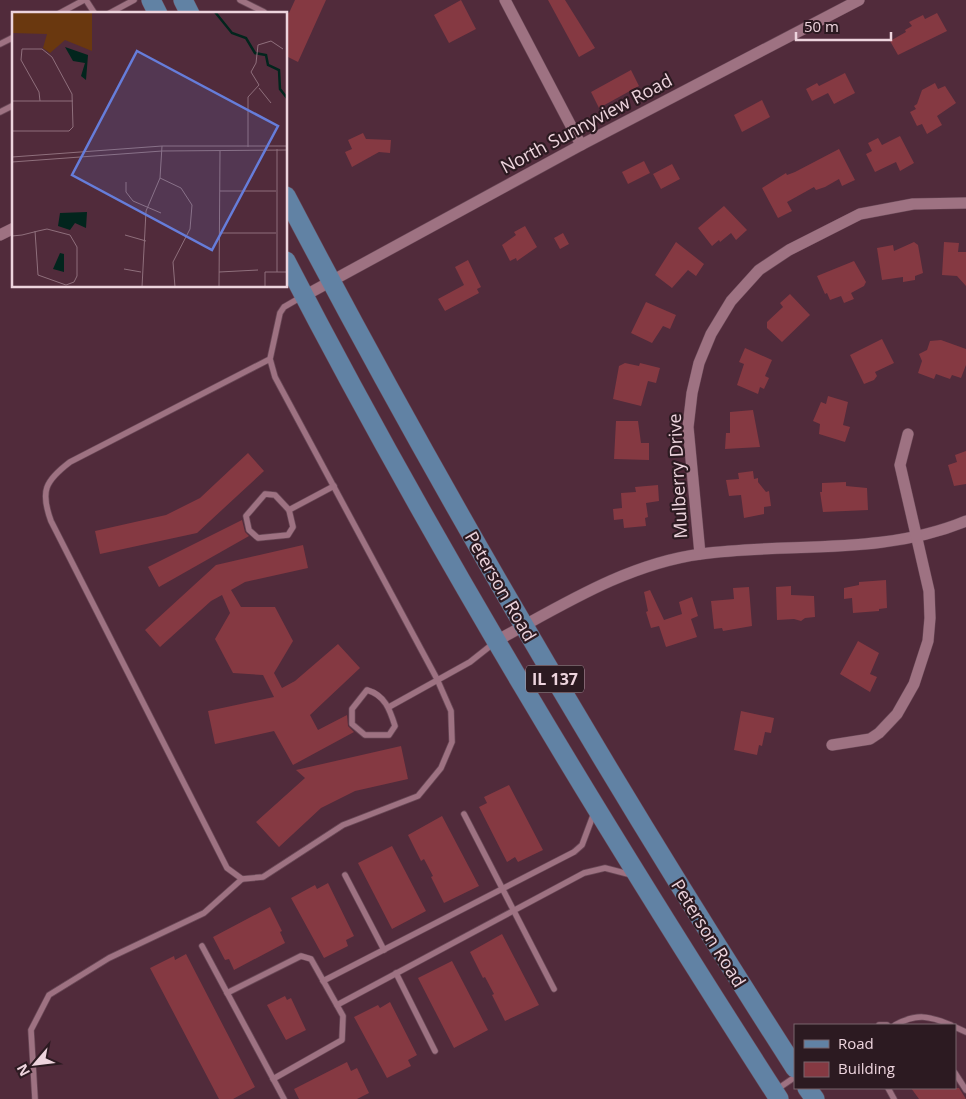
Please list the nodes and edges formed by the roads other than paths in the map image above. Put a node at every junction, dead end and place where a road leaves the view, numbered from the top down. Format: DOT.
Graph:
graph roads {
  1 [pos="85,0"];
  2 [pos="134,0"];
  3 [pos="151,0"];
  4 [pos="183,0"];
  5 [pos="240,0"];
  6 [pos="505,0"];
  7 [pos="832,0"];
  8 [pos="859,0"];
  9 [pos="838,11"];
  10 [pos="62,12"];
  11 [pos="94,12"];
  12 [pos="112,12"];
  13 [pos="157,12"];
  14 [pos="189,12"];
  15 [pos="264,12"];
  16 [pos="12,38"];
  17 [pos="0,44"];
  18 [pos="12,106"];
  19 [pos="0,112"];
  20 [pos="581,145"];
  21 [pos="288,200"];
  22 [pos="966,203"];
  23 [pos="12,229"];
  24 [pos="0,235"];
  25 [pos="288,265"];
  26 [pos="330,280"];
  27 [pos="304,296"];
  28 [pos="270,359"];
  29 [pos="908,434"];
  30 [pos="334,486"];
  31 [pos="289,510"];
  32 [pos="966,520"];
  33 [pos="917,536"];
  34 [pos="700,554"];
  35 [pos="523,626"];
  36 [pos="496,641"];
  37 [pos="437,679"];
  38 [pos="389,707"];
  39 [pos="832,745"];
  40 [pos="596,809"];
  41 [pos="464,814"];
  42 [pos="345,875"];
  43 [pos="638,876"];
  44 [pos="242,879"];
  45 [pos="502,889"];
  46 [pos="514,910"];
  47 [pos="202,946"];
  48 [pos="384,950"];
  49 [pos="396,974"];
  50 [pos="323,981"];
  51 [pos="554,989"];
  52 [pos="227,993"];
  53 [pos="337,1005"];
  54 [pos="897,1024"];
  55 [pos="949,1024"];
  56 [pos="435,1051"];
  57 [pos="794,1066"];
  58 [pos="956,1075"];
  59 [pos="273,1078"];
  60 [pos="794,1079"];
  61 [pos="966,1090"];
  62 [pos="777,1095"];
  63 [pos="35,1099"];
  64 [pos="284,1099"];
  1 -- 10 [label="lane"];
  1 -- 11 [label="lane"];
  2 -- 12 [label="lane"];
  3 -- 13 [label="main road"];
  4 -- 14 [label="main road"];
  5 -- 15 [label="lane"];
  6 -- 20 [label="street"];
  7 -- 9 [label="street"];
  8 -- 9 [label="street, North Sunnyview Road"];
  9 -- 20 [label="street, North Sunnyview Road"];
  16 -- 17 [label="lane"];
  18 -- 19 [label="lane"];
  20 -- 26 [label="street, North Sunnyview Road"];
  21 -- 26 [label="main road, Peterson Road / IL 137"];
  22 -- 34 [label="street, Mulberry Drive"];
  23 -- 24 [label="street"];
  25 -- 27 [label="main road, Peterson Road / IL 137"];
  26 -- 27 [label="street, North Sunnyview Road"];
  26 -- 35 [label="main road, Peterson Road / IL 137"];
  27 -- 28 [label="lane"];
  27 -- 36 [label="main road, Peterson Road / IL 137"];
  28 -- 30 [label="lane"];
  28 -- 44 [label="lane"];
  29 -- 33 [label="street"];
  30 -- 31 [label="lane"];
  30 -- 37 [label="lane"];
  31 -- 31 [label="lane"];
  32 -- 33 [label="street, Mulberry Drive"];
  33 -- 34 [label="street, Mulberry Drive"];
  33 -- 39 [label="street"];
  34 -- 35 [label="street"];
  35 -- 36 [label="street"];
  35 -- 57 [label="main road, Peterson Road / IL 137"];
  36 -- 37 [label="lane"];
  36 -- 40 [label="main road, Peterson Road / IL 137"];
  37 -- 38 [label="lane"];
  37 -- 44 [label="lane"];
  38 -- 38 [label="lane"];
  40 -- 43 [label="main road, Peterson Road / IL 137"];
  40 -- 45 [label="lane"];
  41 -- 45 [label="lane"];
  42 -- 48 [label="lane"];
  43 -- 46 [label="lane"];
  43 -- 62 [label="main road, Peterson Road / IL 137"];
  44 -- 63 [label="lane"];
  45 -- 46 [label="lane"];
  45 -- 48 [label="lane"];
  46 -- 49 [label="lane"];
  46 -- 51 [label="lane"];
  47 -- 52 [label="lane"];
  48 -- 50 [label="lane"];
  49 -- 53 [label="lane"];
  49 -- 56 [label="lane"];
  50 -- 52 [label="lane"];
  50 -- 53 [label="lane"];
  52 -- 59 [label="lane"];
  53 -- 59 [label="lane"];
  54 -- 55 [label="lane"];
  58 -- 61 [label="lane"];
  59 -- 64 [label="lane"];
  60 -- 62 [label="lane"];
}
